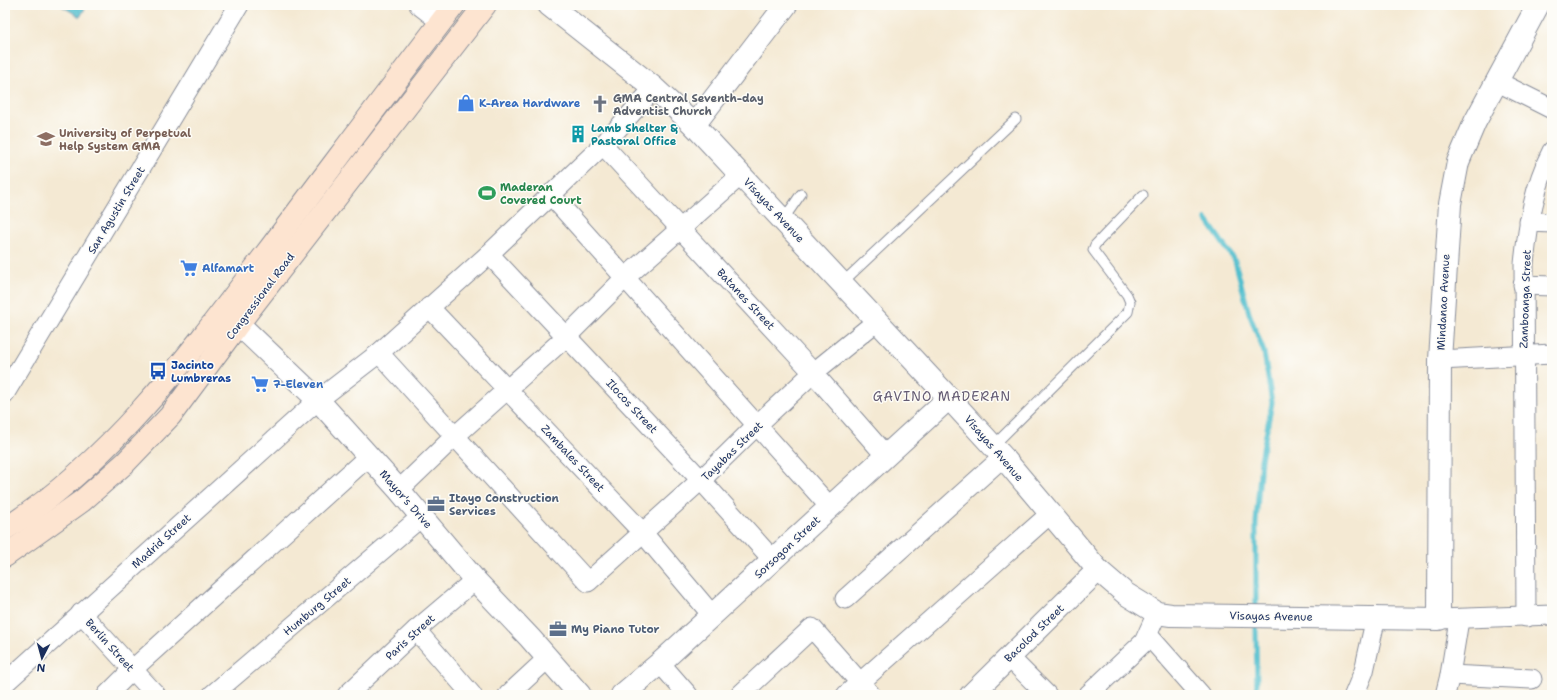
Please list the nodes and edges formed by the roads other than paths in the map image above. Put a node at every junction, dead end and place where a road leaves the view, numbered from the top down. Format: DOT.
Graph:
graph roads {
  1 [pos="239,5"];
  2 [pos="420,5"];
  3 [pos="454,5"];
  4 [pos="485,5"];
  5 [pos="549,5"];
  6 [pos="786,5"];
  7 [pos="1538,5"];
  8 [pos="441,22"];
  9 [pos="1496,81"];
  10 [pos="654,88"];
  11 [pos="1552,109"];
  12 [pos="1016,119"];
  13 [pos="694,126"];
  14 [pos="603,145"];
  15 [pos="1552,151"];
  16 [pos="741,175"];
  17 [pos="550,194"];
  18 [pos="801,194"];
  19 [pos="1143,195"];
  20 [pos="783,220"];
  21 [pos="1529,222"];
  22 [pos="1552,223"];
  23 [pos="681,228"];
  24 [pos="489,254"];
  25 [pos="626,277"];
  26 [pos="842,283"];
  27 [pos="1523,285"];
  28 [pos="1552,286"];
  29 [pos="429,307"];
  30 [pos="231,316"];
  31 [pos="877,321"];
  32 [pos="567,336"];
  33 [pos="379,353"];
  34 [pos="1552,354"];
  35 [pos="1523,355"];
  36 [pos="1440,360"];
  37 [pos="813,374"];
  38 [pos="509,389"];
  39 [pos="5,393"];
  40 [pos="949,398"];
  41 [pos="318,400"];
  42 [pos="758,424"];
  43 [pos="454,437"];
  44 [pos="998,452"];
  45 [pos="369,456"];
  46 [pos="886,456"];
  47 [pos="702,480"];
  48 [pos="399,490"];
  49 [pos="830,507"];
  50 [pos="1050,514"];
  51 [pos="421,517"];
  52 [pos="5,529"];
  53 [pos="644,533"];
  54 [pos="5,556"];
  55 [pos="773,560"];
  56 [pos="1098,570"];
  57 [pos="475,580"];
  58 [pos="845,599"];
  59 [pos="82,613"];
  60 [pos="1158,613"];
  61 [pos="712,615"];
  62 [pos="1526,616"];
  63 [pos="1552,616"];
  64 [pos="1376,617"];
  65 [pos="1449,619"];
  66 [pos="416,630"];
  67 [pos="1148,636"];
  68 [pos="1009,657"];
  69 [pos="547,659"];
  70 [pos="660,663"];
  71 [pos="132,670"];
  72 [pos="1450,675"];
  73 [pos="1532,679"];
  74 [pos="5,684"];
  75 [pos="865,688"];
  76 [pos="357,692"];
  77 [pos="1198,694"];
  78 [pos="14,695"];
  79 [pos="107,695"];
  80 [pos="156,695"];
  81 [pos="212,695"];
  82 [pos="472,695"];
  83 [pos="508,695"];
  84 [pos="580,695"];
  85 [pos="622,695"];
  86 [pos="688,695"];
  87 [pos="740,695"];
  88 [pos="846,695"];
  89 [pos="971,695"];
  90 [pos="1047,695"];
  91 [pos="1088,695"];
  92 [pos="1354,695"];
  93 [pos="1445,695"];
  1 -- 39 [label="street, San Agustin Street"];
  2 -- 8 [label="street"];
  3 -- 8 [label="main road, Congressional Road"];
  4 -- 30 [label="main road, Congressional Road"];
  5 -- 10 [label="street, Visayas Avenue"];
  6 -- 13 [label="street"];
  7 -- 9 [label="street, Mindanao Avenue"];
  8 -- 30 [label="main road, Congressional Road"];
  9 -- 11 [label="street"];
  9 -- 36 [label="street, Mindanao Avenue"];
  10 -- 13 [label="street, Visayas Avenue"];
  10 -- 14 [label="street"];
  12 -- 26 [label="lane"];
  13 -- 16 [label="street, Visayas Avenue"];
  14 -- 17 [label="street"];
  14 -- 23 [label="street, Batanes Street"];
  15 -- 21 [label="street, Zamboanga Street"];
  16 -- 20 [label="street, Visayas Avenue"];
  16 -- 23 [label="street"];
  17 -- 24 [label="street"];
  17 -- 25 [label="street"];
  18 -- 20 [label="lane"];
  19 -- 44 [label="lane"];
  20 -- 26 [label="street, Visayas Avenue"];
  21 -- 22 [label="street"];
  21 -- 27 [label="street, Zamboanga Street"];
  23 -- 25 [label="street"];
  23 -- 37 [label="street, Batanes Street"];
  24 -- 29 [label="street"];
  24 -- 32 [label="street, Ilocos Street"];
  25 -- 32 [label="street"];
  25 -- 42 [label="street"];
  26 -- 31 [label="street, Visayas Avenue"];
  27 -- 28 [label="street"];
  27 -- 35 [label="street, Zamboanga Street"];
  29 -- 33 [label="street"];
  29 -- 38 [label="street, Zambales Street"];
  30 -- 41 [label="street, Mayor's Drive"];
  30 -- 52 [label="main road, Congressional Road"];
  30 -- 54 [label="main road, Congressional Road"];
  31 -- 37 [label="street, Tayabas Street"];
  31 -- 40 [label="street, Visayas Avenue"];
  32 -- 38 [label="street"];
  32 -- 47 [label="street, Ilocos Street"];
  33 -- 41 [label="street"];
  33 -- 43 [label="street"];
  34 -- 35 [label="street"];
  35 -- 36 [label="street"];
  35 -- 62 [label="street, Zamboanga Street"];
  36 -- 65 [label="street, Mindanao Avenue"];
  37 -- 42 [label="street, Tayabas Street"];
  37 -- 46 [label="street, Batanes Street"];
  38 -- 43 [label="street"];
  38 -- 53 [label="street, Zambales Street"];
  40 -- 44 [label="street, Visayas Avenue"];
  40 -- 46 [label="street, Sorsogon Street"];
  41 -- 45 [label="street, Mayor's Drive"];
  41 -- 59 [label="street, Madrid Street"];
  42 -- 47 [label="street, Tayabas Street"];
  42 -- 49 [label="street"];
  43 -- 48 [label="street"];
  43 -- 53 [label="street, Tayabas Street"];
  44 -- 50 [label="street, Visayas Avenue"];
  44 -- 58 [label="street"];
  45 -- 48 [label="street, Mayor's Drive"];
  45 -- 71 [label="street"];
  46 -- 49 [label="street, Sorsogon Street"];
  47 -- 53 [label="street, Tayabas Street"];
  47 -- 55 [label="street, Ilocos Street"];
  48 -- 51 [label="street, Mayor's Drive"];
  49 -- 55 [label="street, Sorsogon Street"];
  50 -- 56 [label="street, Visayas Avenue"];
  50 -- 75 [label="street"];
  51 -- 57 [label="street, Mayor's Drive"];
  51 -- 81 [label="street, Humburg Street"];
  53 -- 61 [label="street, Zambales Street"];
  55 -- 61 [label="street, Sorsogon Street"];
  56 -- 60 [label="street, Visayas Avenue"];
  56 -- 68 [label="street, Bacolod Street"];
  57 -- 66 [label="street, Paris Street"];
  57 -- 69 [label="street, Mayor's Drive"];
  59 -- 71 [label="street, Berlin Street"];
  59 -- 74 [label="street, Madrid Street"];
  60 -- 64 [label="street, Visayas Avenue"];
  60 -- 67 [label="street"];
  61 -- 70 [label="street, Sorsogon Street"];
  62 -- 63 [label="street, Visayas Avenue"];
  62 -- 65 [label="street, Visayas Avenue"];
  64 -- 65 [label="street, Visayas Avenue"];
  64 -- 92 [label="street"];
  65 -- 72 [label="street"];
  66 -- 76 [label="street, Paris Street"];
  66 -- 82 [label="street"];
  67 -- 77 [label="street"];
  67 -- 91 [label="street"];
  68 -- 89 [label="street, Bacolod Street"];
  68 -- 90 [label="street"];
  69 -- 83 [label="street"];
  69 -- 84 [label="street, Mayor's Drive"];
  70 -- 85 [label="street, Sorsogon Street"];
  70 -- 86 [label="street"];
  71 -- 79 [label="street"];
  71 -- 80 [label="street, Berlin Street"];
  72 -- 73 [label="street"];
  72 -- 93 [label="street"];
  74 -- 78 [label="street"];
  75 -- 87 [label="street"];
  75 -- 88 [label="street"];
}
